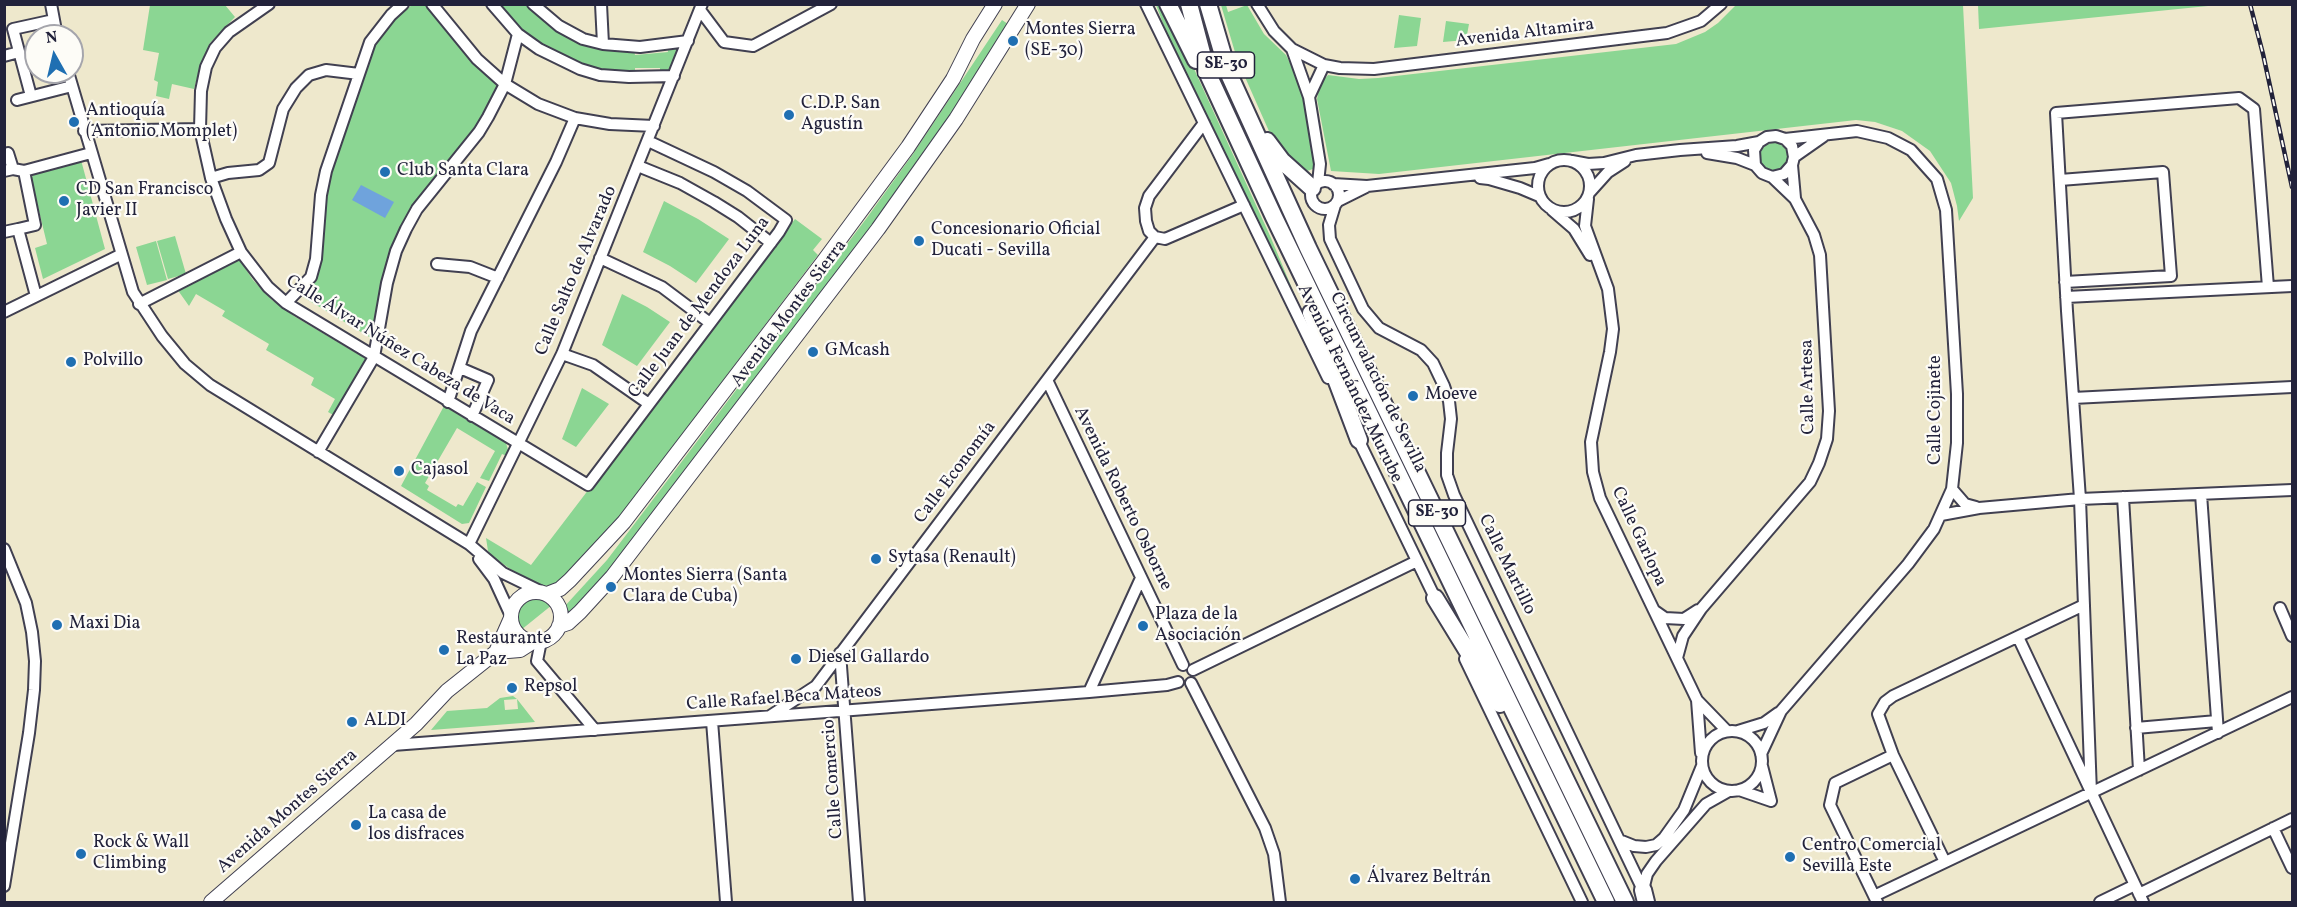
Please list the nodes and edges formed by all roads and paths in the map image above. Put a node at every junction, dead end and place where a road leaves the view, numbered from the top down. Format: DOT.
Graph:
graph roads {
  1 [pos="51,4"];
  2 [pos="269,4"];
  3 [pos="404,4"];
  4 [pos="432,4"];
  5 [pos="492,4"];
  6 [pos="533,4"];
  7 [pos="601,4"];
  8 [pos="995,4"];
  9 [pos="1028,4"];
  10 [pos="1146,4"];
  11 [pos="1154,4"];
  12 [pos="1168,4"];
  13 [pos="1189,4"];
  14 [pos="1208,4"];
  15 [pos="1257,4"];
  16 [pos="1721,4"];
  17 [pos="826,6"];
  18 [pos="701,7"];
  19 [pos="54,20"];
  20 [pos="55,24"];
  21 [pos="518,34"];
  22 [pos="688,41"];
  23 [pos="1165,41"];
  24 [pos="603,44"];
  25 [pos="1292,49"];
  26 [pos="19,52"];
  27 [pos="4,56"];
  28 [pos="1323,68"];
  29 [pos="1299,71"];
  30 [pos="1207,72"];
  31 [pos="359,74"];
  32 [pos="674,76"];
  33 [pos="505,84"];
  34 [pos="72,86"];
  35 [pos="31,96"];
  36 [pos="1309,97"];
  37 [pos="16,100"];
  38 [pos="575,118"];
  39 [pos="1204,123"];
  40 [pos="1251,123"];
  41 [pos="654,126"];
  42 [pos="200,129"];
  43 [pos="84,130"];
  44 [pos="1826,134"];
  45 [pos="1785,139"];
  46 [pos="648,141"];
  47 [pos="1759,142"];
  48 [pos="1680,150"];
  49 [pos="91,153"];
  50 [pos="4,154"];
  51 [pos="1636,155"];
  52 [pos="1572,161"];
  53 [pos="1793,161"];
  54 [pos="1549,164"];
  55 [pos="1755,165"];
  56 [pos="638,166"];
  57 [pos="14,171"];
  58 [pos="1449,177"];
  59 [pos="1772,177"];
  60 [pos="211,178"];
  61 [pos="2060,180"];
  62 [pos="1323,184"];
  63 [pos="1366,186"];
  64 [pos="1589,195"];
  65 [pos="1539,196"];
  66 [pos="1795,199"];
  67 [pos="1337,203"];
  68 [pos="1244,205"];
  69 [pos="1550,209"];
  70 [pos="1274,217"];
  71 [pos="18,229"];
  72 [pos="4,232"];
  73 [pos="1155,237"];
  74 [pos="771,243"];
  75 [pos="241,252"];
  76 [pos="120,255"];
  77 [pos="600,258"];
  78 [pos="437,264"];
  79 [pos="1602,273"];
  80 [pos="498,278"];
  81 [pos="2065,282"];
  82 [pos="2292,286"];
  83 [pos="2268,287"];
  84 [pos="36,296"];
  85 [pos="2066,297"];
  86 [pos="286,303"];
  87 [pos="139,304"];
  88 [pos="4,312"];
  89 [pos="710,323"];
  90 [pos="562,354"];
  91 [pos="374,357"];
  92 [pos="460,368"];
  93 [pos="1047,380"];
  94 [pos="2292,387"];
  95 [pos="2073,398"];
  96 [pos="448,402"];
  97 [pos="649,404"];
  98 [pos="472,416"];
  99 [pos="1359,440"];
  100 [pos="518,443"];
  101 [pos="318,452"];
  102 [pos="588,484"];
  103 [pos="1952,489"];
  104 [pos="2292,490"];
  105 [pos="2201,494"];
  106 [pos="2123,497"];
  107 [pos="2080,499"];
  108 [pos="1979,508"];
  109 [pos="1941,515"];
  110 [pos="469,544"];
  111 [pos="5,553"];
  112 [pos="1417,561"];
  113 [pos="1141,578"];
  114 [pos="544,593"];
  115 [pos="1435,598"];
  116 [pos="2084,605"];
  117 [pos="2280,608"];
  118 [pos="1701,609"];
  119 [pos="1654,611"];
  120 [pos="511,617"];
  121 [pos="559,626"];
  122 [pos="2292,636"];
  123 [pos="2018,637"];
  124 [pos="537,641"];
  125 [pos="496,652"];
  126 [pos="840,653"];
  127 [pos="1677,658"];
  128 [pos="1183,665"];
  129 [pos="1194,670"];
  130 [pos="1178,682"];
  131 [pos="1191,682"];
  132 [pos="1089,692"];
  133 [pos="2292,697"];
  134 [pos="1697,700"];
  135 [pos="845,710"];
  136 [pos="1781,711"];
  137 [pos="770,716"];
  138 [pos="712,721"];
  139 [pos="2217,721"];
  140 [pos="2136,728"];
  141 [pos="595,730"];
  142 [pos="1732,731"];
  143 [pos="2218,733"];
  144 [pos="1529,743"];
  145 [pos="393,745"];
  146 [pos="1893,755"];
  147 [pos="1762,760"];
  148 [pos="1702,761"];
  149 [pos="2139,770"];
  150 [pos="1734,791"];
  151 [pos="2091,793"];
  152 [pos="2292,819"];
  153 [pos="2273,828"];
  154 [pos="1619,840"];
  155 [pos="8,841"];
  156 [pos="1945,862"];
  157 [pos="2292,868"];
  158 [pos="1591,872"];
  159 [pos="4,886"];
  160 [pos="2139,894"];
  161 [pos="1644,896"];
  162 [pos="1876,899"];
  163 [pos="211,903"];
  164 [pos="726,903"];
  165 [pos="859,903"];
  166 [pos="1279,903"];
  167 [pos="1582,903"];
  168 [pos="1601,903"];
  169 [pos="1606,903"];
  170 [pos="1625,903"];
  171 [pos="2100,903"];
  1 -- 19 [label="street"];
  2 -- 42 [label="street, Calle Álvar Núñez Cabeza de Vaca"];
  3 -- 31 [label="street"];
  4 -- 33 [label="street"];
  5 -- 21 [label="street"];
  6 -- 24 [label="street"];
  7 -- 24 [label="street"];
  8 -- 114 [label="main road, Avenida Montes Sierra"];
  9 -- 121 [label="main road, Avenida Montes Sierra"];
  10 -- 23 [label="street, Avenida Fernández Murube"];
  11 -- 23 [label="street, Avenida Fernández Murube"];
  12 -- 30 [label="highway"];
  13 -- 30 [label="highway, Circunvalación de Sevilla / SE-30"];
  14 -- 40 [label="highway, Circunvalación de Sevilla / SE-30"];
  15 -- 25 [label="street"];
  16 -- 28 [label="street, Avenida Altamira"];
  17 -- 18 [label="street"];
  18 -- 22 [label="street, Calle Salto de Alvarado"];
  19 -- 20 [label="street"];
  19 -- 26 [label="street"];
  21 -- 32 [label="street"];
  21 -- 33 [label="street"];
  22 -- 24 [label="street"];
  22 -- 32 [label="street, Calle Salto de Alvarado"];
  23 -- 39 [label="street, Avenida Fernández Murube"];
  25 -- 28 [label="street"];
  25 -- 29 [label="street"];
  26 -- 27 [label="street"];
  26 -- 35 [label="street"];
  28 -- 29 [label="street"];
  28 -- 36 [label="street"];
  29 -- 36 [label="street"];
  30 -- 70 [label="highway, Circunvalación de Sevilla / SE-30"];
  31 -- 60 [label="street"];
  31 -- 86 [label="street"];
  32 -- 41 [label="street, Calle Salto de Alvarado"];
  33 -- 38 [label="street"];
  33 -- 91 [label="street"];
  34 -- 35 [label="street"];
  34 -- 43 [label="street"];
  35 -- 37 [label="street"];
  36 -- 62 [label="street"];
  38 -- 41 [label="street"];
  38 -- 80 [label="street"];
  39 -- 68 [label="street, Avenida Fernández Murube"];
  39 -- 73 [label="street"];
  40 -- 62 [label="highway"];
  40 -- 170 [label="highway, Circunvalación de Sevilla / SE-30"];
  41 -- 46 [label="street, Calle Salto de Alvarado"];
  42 -- 43 [label="street"];
  42 -- 60 [label="street, Calle Álvar Núñez Cabeza de Vaca"];
  43 -- 49 [label="street"];
  44 -- 45 [label="street, Calle Cojinete"];
  44 -- 53 [label="street"];
  44 -- 103 [label="street, Calle Cojinete"];
  45 -- 47 [label="street"];
  45 -- 53 [label="street"];
  46 -- 56 [label="street, Calle Salto de Alvarado"];
  46 -- 74 [label="street, Calle Juan de Mendoza Luna"];
  47 -- 48 [label="street"];
  47 -- 55 [label="street"];
  48 -- 51 [label="street"];
  48 -- 55 [label="street"];
  49 -- 57 [label="street"];
  49 -- 76 [label="street"];
  50 -- 57 [label="street"];
  51 -- 52 [label="street"];
  51 -- 64 [label="street"];
  52 -- 54 [label="street"];
  52 -- 64 [label="street"];
  53 -- 59 [label="street"];
  53 -- 66 [label="street, Calle Artesa"];
  54 -- 58 [label="street"];
  54 -- 65 [label="street"];
  55 -- 59 [label="street"];
  56 -- 74 [label="street"];
  56 -- 77 [label="street, Calle Salto de Alvarado"];
  57 -- 71 [label="street"];
  58 -- 63 [label="street"];
  58 -- 65 [label="street"];
  59 -- 66 [label="street, Calle Artesa"];
  60 -- 75 [label="street, Calle Álvar Núñez Cabeza de Vaca"];
  61 -- 81 [label="street"];
  61 -- 81 [label="street"];
  61 -- 83 [label="street"];
  62 -- 63 [label="street"];
  62 -- 67 [label="street"];
  62 -- 67 [label="street"];
  63 -- 67 [label="street"];
  64 -- 69 [label="street"];
  64 -- 79 [label="street, Calle Garlopa"];
  65 -- 69 [label="street"];
  66 -- 118 [label="street, Calle Artesa"];
  67 -- 154 [label="street, Calle Martillo"];
  68 -- 73 [label="street"];
  68 -- 99 [label="street, Avenida Fernández Murube"];
  69 -- 79 [label="street, Calle Garlopa"];
  70 -- 99 [label="highway"];
  70 -- 144 [label="highway, Circunvalación de Sevilla / SE-30"];
  71 -- 72 [label="street"];
  71 -- 84 [label="street"];
  73 -- 93 [label="street, Calle Economía"];
  74 -- 89 [label="street, Calle Juan de Mendoza Luna"];
  75 -- 86 [label="street, Calle Álvar Núñez Cabeza de Vaca"];
  75 -- 87 [label="street"];
  76 -- 84 [label="street"];
  76 -- 87 [label="street"];
  77 -- 89 [label="street"];
  77 -- 90 [label="street, Calle Salto de Alvarado"];
  78 -- 80 [label="street"];
  79 -- 119 [label="street, Calle Garlopa"];
  80 -- 92 [label="street"];
  81 -- 85 [label="street"];
  82 -- 83 [label="street"];
  83 -- 85 [label="street"];
  84 -- 88 [label="street"];
  85 -- 95 [label="street"];
  86 -- 91 [label="street, Calle Álvar Núñez Cabeza de Vaca"];
  87 -- 101 [label="street"];
  89 -- 97 [label="street, Calle Juan de Mendoza Luna"];
  90 -- 97 [label="street"];
  90 -- 100 [label="street, Calle Salto de Alvarado"];
  91 -- 96 [label="street, Calle Álvar Núñez Cabeza de Vaca"];
  91 -- 101 [label="street"];
  92 -- 96 [label="street"];
  92 -- 98 [label="street"];
  93 -- 113 [label="street, Avenida Roberto Osborne"];
  93 -- 126 [label="street, Calle Economía"];
  94 -- 95 [label="street"];
  95 -- 107 [label="street"];
  96 -- 98 [label="street, Calle Álvar Núñez Cabeza de Vaca"];
  97 -- 102 [label="street, Calle Juan de Mendoza Luna"];
  98 -- 100 [label="street, Calle Álvar Núñez Cabeza de Vaca"];
  99 -- 112 [label="street, Avenida Fernández Murube"];
  100 -- 102 [label="street, Calle Álvar Núñez Cabeza de Vaca"];
  100 -- 110 [label="street, Calle Salto de Alvarado"];
  101 -- 110 [label="street"];
  103 -- 108 [label="street"];
  103 -- 109 [label="street, Calle Cojinete"];
  104 -- 105 [label="street"];
  105 -- 106 [label="street"];
  105 -- 139 [label="street"];
  106 -- 107 [label="street"];
  106 -- 140 [label="street"];
  107 -- 108 [label="street"];
  107 -- 116 [label="street"];
  108 -- 109 [label="street"];
  109 -- 136 [label="street, Calle Cojinete"];
  110 -- 114 [label="street"];
  110 -- 120 [label="street"];
  111 -- 155 [label="street"];
  112 -- 115 [label="street, Avenida Fernández Murube"];
  112 -- 129 [label="street"];
  113 -- 128 [label="street, Avenida Roberto Osborne"];
  113 -- 132 [label="street"];
  114 -- 120 [label="main road"];
  114 -- 121 [label="main road"];
  115 -- 144 [label="highway"];
  115 -- 167 [label="street, Avenida Fernández Murube"];
  116 -- 123 [label="street"];
  116 -- 151 [label="street"];
  117 -- 122 [label="street"];
  118 -- 119 [label="street"];
  118 -- 127 [label="street, Calle Artesa"];
  119 -- 127 [label="street, Calle Garlopa"];
  120 -- 124 [label="main road"];
  120 -- 125 [label="main road, Avenida Montes Sierra"];
  121 -- 124 [label="main road"];
  123 -- 146 [label="street"];
  123 -- 151 [label="street"];
  124 -- 125 [label="main road, Avenida Montes Sierra"];
  124 -- 141 [label="street"];
  125 -- 145 [label="main road, Avenida Montes Sierra"];
  126 -- 135 [label="street, Calle Comercio"];
  126 -- 137 [label="street, Calle Economía"];
  127 -- 134 [label="street, Calle Garlopa"];
  128 -- 129 [label="street"];
  128 -- 130 [label="street"];
  129 -- 131 [label="street"];
  130 -- 131 [label="street"];
  130 -- 132 [label="street, Calle Rafael Beca Mateos"];
  131 -- 166 [label="street"];
  132 -- 135 [label="street, Calle Rafael Beca Mateos"];
  133 -- 143 [label="street"];
  134 -- 142 [label="street, Calle Garlopa"];
  134 -- 148 [label="street, Calle Garlopa"];
  135 -- 137 [label="street, Calle Rafael Beca Mateos"];
  135 -- 165 [label="street, Calle Comercio"];
  136 -- 142 [label="street, Calle Cojinete"];
  136 -- 147 [label="street, Calle Cojinete"];
  137 -- 138 [label="street, Calle Rafael Beca Mateos"];
  138 -- 141 [label="street, Calle Rafael Beca Mateos"];
  138 -- 164 [label="street"];
  139 -- 140 [label="street"];
  139 -- 143 [label="street"];
  140 -- 149 [label="street"];
  141 -- 145 [label="street, Calle Rafael Beca Mateos"];
  142 -- 147 [label="street"];
  142 -- 148 [label="street"];
  143 -- 149 [label="street"];
  144 -- 158 [label="highway, Circunvalación de Sevilla / SE-30"];
  145 -- 163 [label="main road, Avenida Montes Sierra"];
  146 -- 156 [label="street"];
  146 -- 162 [label="street"];
  147 -- 150 [label="street"];
  147 -- 150 [label="street"];
  148 -- 150 [label="street"];
  148 -- 154 [label="street"];
  149 -- 151 [label="street"];
  150 -- 161 [label="street"];
  151 -- 156 [label="street"];
  151 -- 160 [label="street"];
  152 -- 153 [label="street"];
  153 -- 157 [label="street"];
  153 -- 160 [label="street"];
  154 -- 161 [label="street, Calle Martillo"];
  155 -- 159 [label="street"];
  156 -- 162 [label="street"];
  158 -- 168 [label="highway"];
  158 -- 169 [label="highway, Circunvalación de Sevilla / SE-30"];
  160 -- 171 [label="street"];
}
